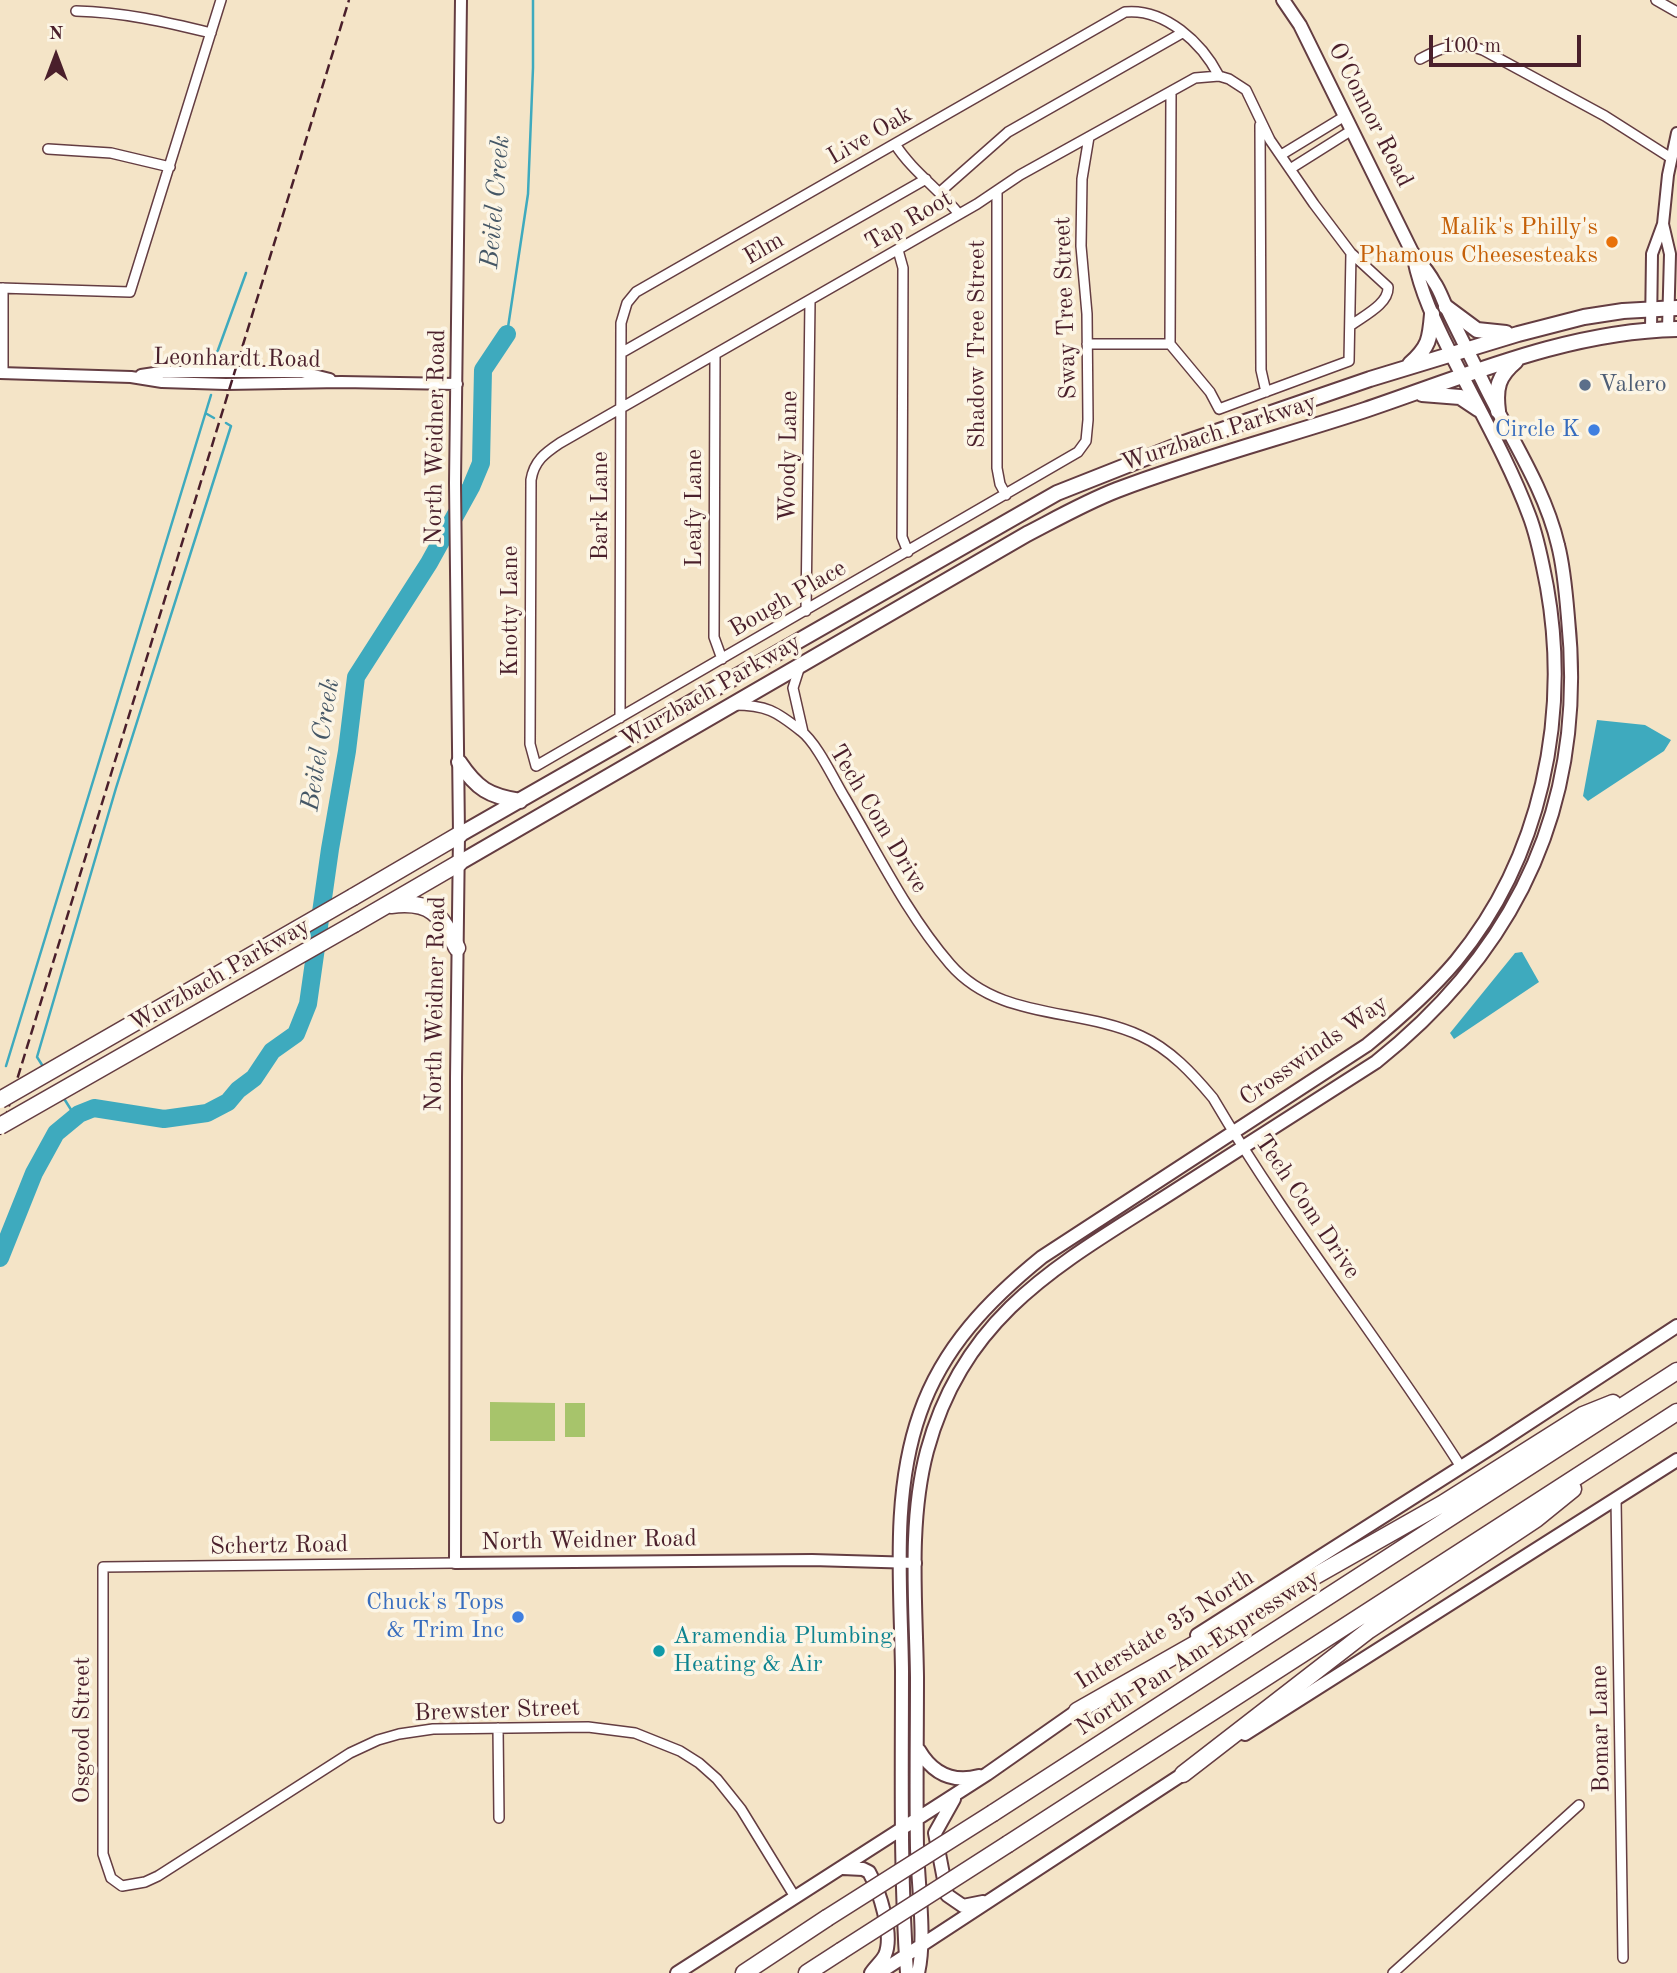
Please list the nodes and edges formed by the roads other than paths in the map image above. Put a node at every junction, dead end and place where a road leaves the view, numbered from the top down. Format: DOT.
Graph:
graph roads {
  1 [pos="221,0"];
  2 [pos="461,0"];
  3 [pos="1283,0"];
  4 [pos="1656,0"];
  5 [pos="76,11"];
  6 [pos="1677,12"];
  7 [pos="211,33"];
  8 [pos="1182,33"];
  9 [pos="1420,59"];
  10 [pos="1219,76"];
  11 [pos="1171,92"];
  12 [pos="1345,116"];
  13 [pos="1260,119"];
  14 [pos="1352,130"];
  15 [pos="1677,133"];
  16 [pos="1088,137"];
  17 [pos="895,144"];
  18 [pos="48,149"];
  19 [pos="1281,155"];
  20 [pos="1671,158"];
  21 [pos="170,167"];
  22 [pos="1290,169"];
  23 [pos="926,179"];
  24 [pos="997,191"];
  25 [pos="940,192"];
  26 [pos="959,214"];
  27 [pos="1663,224"];
  28 [pos="898,250"];
  29 [pos="1412,252"];
  30 [pos="1351,253"];
  31 [pos="1,288"];
  32 [pos="632,297"];
  33 [pos="810,301"];
  34 [pos="1446,307"];
  35 [pos="1673,308"];
  36 [pos="1650,309"];
  37 [pos="1432,314"];
  38 [pos="1350,326"];
  39 [pos="1673,329"];
  40 [pos="1651,330"];
  41 [pos="1518,334"];
  42 [pos="1087,344"];
  43 [pos="1170,344"];
  44 [pos="1467,350"];
  45 [pos="621,353"];
  46 [pos="715,354"];
  47 [pos="1451,355"];
  48 [pos="1523,355"];
  49 [pos="1407,367"];
  50 [pos="1478,371"];
  51 [pos="1,373"];
  52 [pos="1461,377"];
  53 [pos="457,384"];
  54 [pos="1266,392"];
  55 [pos="1410,394"];
  56 [pos="620,409"];
  57 [pos="1478,409"];
  58 [pos="1498,411"];
  59 [pos="540,458"];
  60 [pos="1058,465"];
  61 [pos="1006,495"];
  62 [pos="908,552"];
  63 [pos="806,611"];
  64 [pos="1571,639"];
  65 [pos="1553,640"];
  66 [pos="722,659"];
  67 [pos="800,666"];
  68 [pos="732,705"];
  69 [pos="620,718"];
  70 [pos="803,732"];
  71 [pos="459,762"];
  72 [pos="536,766"];
  73 [pos="520,801"];
  74 [pos="459,835"];
  75 [pos="458,863"];
  76 [pos="386,906"];
  77 [pos="457,948"];
  78 [pos="0,1100"];
  79 [pos="0,1126"];
  80 [pos="1234,1132"];
  81 [pos="1244,1147"];
  82 [pos="1677,1326"];
  83 [pos="961,1337"];
  84 [pos="975,1346"];
  85 [pos="1677,1371"];
  86 [pos="1645,1391"];
  87 [pos="1676,1413"];
  88 [pos="1656,1425"];
  89 [pos="1677,1460"];
  90 [pos="1461,1467"];
  91 [pos="1616,1499"];
  92 [pos="901,1562"];
  93 [pos="455,1563"];
  94 [pos="916,1563"];
  95 [pos="103,1567"];
  96 [pos="1077,1711"];
  97 [pos="498,1728"];
  98 [pos="917,1748"];
  99 [pos="986,1774"];
  100 [pos="1182,1774"];
  101 [pos="958,1793"];
  102 [pos="1579,1805"];
  103 [pos="499,1818"];
  104 [pos="918,1819"];
  105 [pos="902,1829"];
  106 [pos="842,1868"];
  107 [pos="122,1886"];
  108 [pos="795,1897"];
  109 [pos="993,1899"];
  110 [pos="921,1947"];
  111 [pos="906,1956"];
  112 [pos="1623,1958"];
  113 [pos="677,1973"];
  114 [pos="744,1973"];
  115 [pos="807,1973"];
  116 [pos="871,1973"];
  117 [pos="878,1973"];
  118 [pos="907,1973"];
  119 [pos="918,1973"];
  120 [pos="1393,1973"];
  1 -- 7 [label="street"];
  2 -- 53 [label="street, North Weidner Road"];
  3 -- 12 [label="main road, O'Connor Road"];
  4 -- 6 [label="street"];
  5 -- 7 [label="street"];
  7 -- 21 [label="street"];
  8 -- 10 [label="street"];
  8 -- 17 [label="street, Live Oak"];
  8 -- 25 [label="street"];
  9 -- 20 [label="street"];
  10 -- 11 [label="street, Tap Root"];
  10 -- 13 [label="street"];
  11 -- 16 [label="street, Tap Root"];
  11 -- 43 [label="street"];
  12 -- 14 [label="main road, O'Connor Road"];
  12 -- 19 [label="street"];
  13 -- 19 [label="street"];
  13 -- 54 [label="street"];
  14 -- 22 [label="street"];
  14 -- 29 [label="main road, O'Connor Road"];
  15 -- 20 [label="street"];
  16 -- 24 [label="street, Tap Root"];
  16 -- 42 [label="street, Sway Tree Street"];
  17 -- 23 [label="street"];
  17 -- 32 [label="street, Live Oak"];
  18 -- 21 [label="street"];
  19 -- 22 [label="street"];
  20 -- 27 [label="street"];
  21 -- 31 [label="street"];
  22 -- 30 [label="street"];
  23 -- 25 [label="street"];
  23 -- 45 [label="street, Elm"];
  24 -- 26 [label="street, Tap Root"];
  24 -- 61 [label="street, Shadow Tree Street"];
  25 -- 26 [label="street"];
  26 -- 28 [label="street, Tap Root"];
  27 -- 35 [label="street"];
  27 -- 36 [label="street"];
  28 -- 33 [label="street, Tap Root"];
  28 -- 62 [label="street"];
  29 -- 34 [label="main road, O'Connor Road"];
  29 -- 37 [label="main road, O'Connor Road"];
  30 -- 38 [label="street"];
  30 -- 38 [label="street"];
  31 -- 51 [label="street"];
  32 -- 45 [label="street, Bark Lane"];
  33 -- 46 [label="street, Tap Root"];
  33 -- 63 [label="street, Woody Lane"];
  34 -- 41 [label="highway"];
  34 -- 44 [label="main road, O'Connor Road"];
  35 -- 36 [label="highway"];
  35 -- 39 [label="street"];
  36 -- 40 [label="street"];
  36 -- 41 [label="highway"];
  37 -- 47 [label="main road, O'Connor Road"];
  37 -- 49 [label="highway"];
  38 -- 54 [label="street"];
  39 -- 40 [label="highway"];
  40 -- 48 [label="highway"];
  41 -- 44 [label="highway"];
  42 -- 43 [label="street"];
  42 -- 60 [label="street, Sway Tree Street"];
  43 -- 54 [label="street"];
  44 -- 47 [label="highway, Wurzbach Parkway"];
  44 -- 50 [label="main road, O'Connor Road"];
  45 -- 56 [label="street, Bark Lane"];
  46 -- 56 [label="street, Tap Root"];
  46 -- 66 [label="street, Leafy Lane"];
  47 -- 49 [label="highway, Wurzbach Parkway"];
  47 -- 52 [label="main road, Crosswinds Way"];
  48 -- 50 [label="highway"];
  48 -- 58 [label="highway"];
  49 -- 73 [label="highway, Wurzbach Parkway"];
  50 -- 52 [label="highway, Wurzbach Parkway"];
  50 -- 58 [label="main road, Crosswinds Way"];
  51 -- 53 [label="street, Leonhardt Road"];
  52 -- 55 [label="highway, Wurzbach Parkway"];
  52 -- 57 [label="main road, Crosswinds Way"];
  53 -- 71 [label="street, North Weidner Road"];
  55 -- 57 [label="highway"];
  55 -- 67 [label="highway, Wurzbach Parkway"];
  56 -- 59 [label="street, Tap Root"];
  56 -- 69 [label="street, Bark Lane"];
  57 -- 65 [label="main road, Crosswinds Way"];
  58 -- 64 [label="main road, Crosswinds Way"];
  59 -- 72 [label="street, Knotty Lane"];
  60 -- 61 [label="street, Bough Place"];
  61 -- 62 [label="street, Bough Place"];
  62 -- 63 [label="street, Bough Place"];
  63 -- 66 [label="street, Bough Place"];
  64 -- 65 [label="main road"];
  64 -- 81 [label="main road, Crosswinds Way"];
  65 -- 80 [label="main road, Crosswinds Way"];
  66 -- 69 [label="street, Bough Place"];
  67 -- 68 [label="highway, Wurzbach Parkway"];
  67 -- 70 [label="street, Tech Com Drive"];
  68 -- 70 [label="street, Tech Com Drive"];
  68 -- 75 [label="highway, Wurzbach Parkway"];
  69 -- 72 [label="street, Bough Place"];
  70 -- 80 [label="street, Tech Com Drive"];
  71 -- 73 [label="highway"];
  71 -- 74 [label="street, North Weidner Road"];
  73 -- 74 [label="highway, Wurzbach Parkway"];
  74 -- 75 [label="street, North Weidner Road"];
  74 -- 78 [label="highway, Wurzbach Parkway, bridge"];
  75 -- 76 [label="highway, Wurzbach Parkway"];
  75 -- 77 [label="street, North Weidner Road"];
  76 -- 77 [label="highway"];
  76 -- 79 [label="highway, Wurzbach Parkway, bridge"];
  77 -- 93 [label="street, North Weidner Road"];
  80 -- 81 [label="street, Tech Com Drive"];
  80 -- 83 [label="main road, Crosswinds Way"];
  81 -- 84 [label="main road, Crosswinds Way"];
  81 -- 90 [label="street, Tech Com Drive"];
  82 -- 90 [label="main road, Interstate 35 North"];
  83 -- 84 [label="main road"];
  83 -- 92 [label="main road, Crosswinds Way"];
  84 -- 94 [label="main road, Crosswinds Way"];
  85 -- 86 [label="highway, North Pan Am Expressway"];
  86 -- 96 [label="highway"];
  86 -- 114 [label="highway, North Pan Am Expressway, bridge"];
  87 -- 88 [label="highway"];
  88 -- 100 [label="highway"];
  88 -- 115 [label="highway, bridge"];
  89 -- 91 [label="main road"];
  90 -- 96 [label="main road, Interstate 35 North"];
  91 -- 100 [label="main road"];
  91 -- 112 [label="street, Bomar Lane"];
  92 -- 93 [label="street, North Weidner Road"];
  92 -- 94 [label="street, North Weidner Road"];
  92 -- 105 [label="main road"];
  93 -- 95 [label="street, Schertz Road"];
  94 -- 98 [label="main road"];
  95 -- 107 [label="street, Osgood Street"];
  96 -- 99 [label="main road, Interstate 35 North"];
  97 -- 103 [label="street"];
  97 -- 107 [label="street, Brewster Street"];
  97 -- 108 [label="street, Brewster Street"];
  98 -- 99 [label="main road"];
  98 -- 104 [label="main road"];
  99 -- 101 [label="main road, Interstate 35 North"];
  100 -- 109 [label="main road"];
  101 -- 104 [label="main road, Interstate 35 North"];
  101 -- 109 [label="main road"];
  102 -- 120 [label="street"];
  104 -- 105 [label="main road, Interstate 35 North"];
  104 -- 110 [label="main road"];
  105 -- 106 [label="main road, Interstate 35 North"];
  105 -- 111 [label="main road"];
  106 -- 108 [label="main road, Interstate 35 North"];
  106 -- 116 [label="main road"];
  108 -- 113 [label="main road, Interstate 35 North"];
  109 -- 110 [label="main road"];
  110 -- 111 [label="main road"];
  110 -- 119 [label="main road"];
  111 -- 117 [label="main road"];
  111 -- 118 [label="main road"];
}
